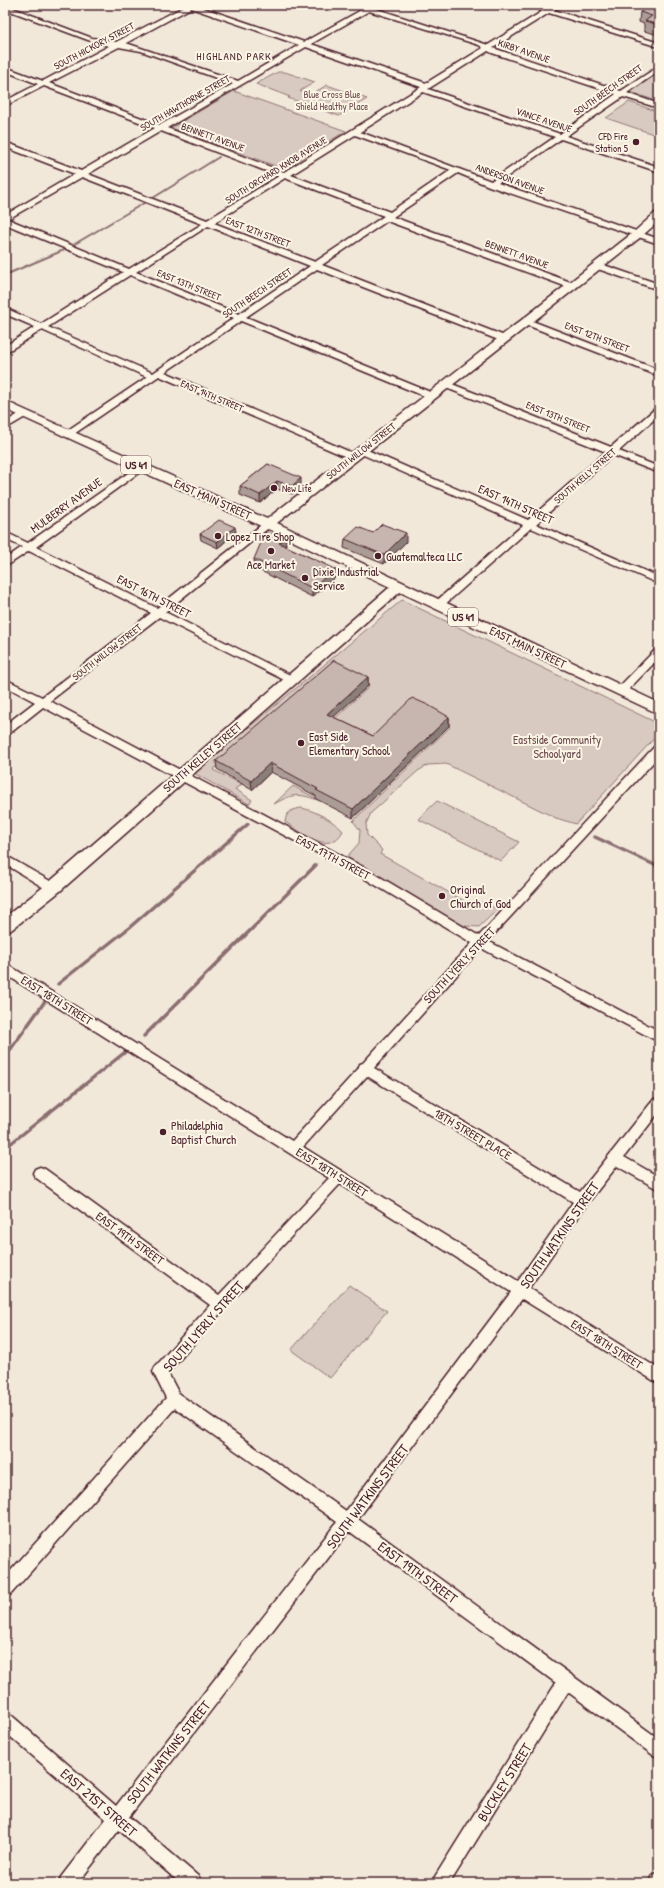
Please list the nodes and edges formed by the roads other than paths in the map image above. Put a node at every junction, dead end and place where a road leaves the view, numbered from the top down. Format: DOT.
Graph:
graph roads {
  1 [pos="179,5"];
  2 [pos="360,5"];
  3 [pos="531,5"];
  4 [pos="557,5"];
  5 [pos="190,6"];
  6 [pos="372,6"];
  7 [pos="6,7"];
  8 [pos="548,10"];
  9 [pos="305,44"];
  10 [pos="118,45"];
  11 [pos="659,45"];
  12 [pos="488,48"];
  13 [pos="659,68"];
  14 [pos="5,70"];
  15 [pos="44,84"];
  16 [pos="235,85"];
  17 [pos="425,88"];
  18 [pos="621,94"];
  19 [pos="5,104"];
  20 [pos="659,106"];
  21 [pos="159,129"];
  22 [pos="354,132"];
  23 [pos="561,136"];
  24 [pos="5,144"];
  25 [pos="457,170"];
  26 [pos="659,170"];
  27 [pos="81,174"];
  28 [pos="285,176"];
  29 [pos="492,184"];
  30 [pos="659,215"];
  31 [pos="389,216"];
  32 [pos="5,218"];
  33 [pos="5,221"];
  34 [pos="208,224"];
  35 [pos="638,234"];
  36 [pos="659,242"];
  37 [pos="316,266"];
  38 [pos="598,266"];
  39 [pos="130,273"];
  40 [pos="573,286"];
  41 [pos="659,287"];
  42 [pos="5,311"];
  43 [pos="239,318"];
  44 [pos="526,322"];
  45 [pos="42,328"];
  46 [pos="504,339"];
  47 [pos="5,350"];
  48 [pos="659,373"];
  49 [pos="156,375"];
  50 [pos="448,385"];
  51 [pos="432,396"];
  52 [pos="5,405"];
  53 [pos="659,410"];
  54 [pos="24,414"];
  55 [pos="5,426"];
  56 [pos="68,434"];
  57 [pos="613,450"];
  58 [pos="358,454"];
  59 [pos="141,467"];
  60 [pos="659,470"];
  61 [pos="268,524"];
  62 [pos="530,524"];
  63 [pos="5,535"];
  64 [pos="29,547"];
  65 [pos="5,564"];
  66 [pos="659,581"];
  67 [pos="399,586"];
  68 [pos="438,605"];
  69 [pos="158,612"];
  70 [pos="659,652"];
  71 [pos="292,680"];
  72 [pos="5,682"];
  73 [pos="621,691"];
  74 [pos="42,702"];
  75 [pos="659,709"];
  76 [pos="5,731"];
  77 [pos="659,749"];
  78 [pos="181,775"];
  79 [pos="5,859"];
  80 [pos="53,888"];
  81 [pos="5,926"];
  82 [pos="480,942"];
  83 [pos="5,968"];
  84 [pos="659,1036"];
  85 [pos="364,1068"];
  86 [pos="659,1103"];
  87 [pos="294,1148"];
  88 [pos="615,1158"];
  89 [pos="40,1173"];
  90 [pos="339,1176"];
  91 [pos="659,1184"];
  92 [pos="582,1200"];
  93 [pos="520,1290"];
  94 [pos="220,1304"];
  95 [pos="659,1377"];
  96 [pos="174,1399"];
  97 [pos="348,1521"];
  98 [pos="5,1589"];
  99 [pos="567,1680"];
  100 [pos="5,1721"];
  101 [pos="659,1748"];
  102 [pos="116,1818"];
  103 [pos="67,1883"];
  104 [pos="193,1883"];
  105 [pos="440,1883"];
  1 -- 5 [label="street, VANCE AVENUE"];
  2 -- 6 [label="street, KIRBY AVENUE"];
  3 -- 8 [label="street"];
  4 -- 8 [label="street, SOUTH ORCHARD KNOB AVENUE"];
  5 -- 9 [label="street, VANCE AVENUE"];
  5 -- 10 [label="street, SOUTH HICKORY STREET"];
  6 -- 9 [label="street, SOUTH HAWTHORNE STREET"];
  6 -- 12 [label="street, KIRBY AVENUE"];
  7 -- 10 [label="street"];
  8 -- 11 [label="street"];
  8 -- 12 [label="street, SOUTH ORCHARD KNOB AVENUE"];
  9 -- 16 [label="street, SOUTH HAWTHORNE STREET"];
  9 -- 17 [label="street, VANCE AVENUE"];
  10 -- 15 [label="street, SOUTH HICKORY STREET"];
  10 -- 16 [label="street"];
  12 -- 17 [label="street, SOUTH ORCHARD KNOB AVENUE"];
  12 -- 18 [label="street, KIRBY AVENUE"];
  13 -- 18 [label="street, SOUTH BEECH STREET"];
  14 -- 15 [label="street, BENNETT AVENUE"];
  15 -- 19 [label="street, SOUTH HICKORY STREET"];
  15 -- 21 [label="street, BENNETT AVENUE"];
  16 -- 21 [label="street, SOUTH HAWTHORNE STREET"];
  17 -- 22 [label="street, SOUTH ORCHARD KNOB AVENUE"];
  17 -- 23 [label="street, VANCE AVENUE"];
  18 -- 20 [label="street, KIRBY AVENUE"];
  18 -- 23 [label="street, SOUTH BEECH STREET"];
  21 -- 27 [label="street, SOUTH HAWTHORNE STREET"];
  21 -- 28 [label="street, BENNETT AVENUE"];
  22 -- 25 [label="street, ANDERSON AVENUE"];
  22 -- 28 [label="street, SOUTH ORCHARD KNOB AVENUE"];
  23 -- 26 [label="street, VANCE AVENUE"];
  23 -- 29 [label="street, SOUTH BEECH STREET"];
  24 -- 27 [label="street, EAST 12TH STREET"];
  25 -- 29 [label="street, ANDERSON AVENUE"];
  25 -- 31 [label="street, SOUTH BEECH STREET"];
  27 -- 32 [label="street, SOUTH HAWTHORNE STREET"];
  27 -- 34 [label="street, EAST 12TH STREET"];
  28 -- 31 [label="street, BENNETT AVENUE"];
  28 -- 34 [label="street, SOUTH ORCHARD KNOB AVENUE"];
  29 -- 35 [label="street, ANDERSON AVENUE"];
  30 -- 35 [label="main road, SOUTH WILLOW STREET"];
  31 -- 37 [label="street, SOUTH BEECH STREET"];
  31 -- 40 [label="street, BENNETT AVENUE"];
  33 -- 39 [label="street, EAST 13TH STREET"];
  34 -- 37 [label="street, EAST 12TH STREET"];
  34 -- 39 [label="street, SOUTH ORCHARD KNOB AVENUE"];
  35 -- 36 [label="street, ANDERSON AVENUE"];
  35 -- 38 [label="main road, SOUTH WILLOW STREET"];
  37 -- 43 [label="street, SOUTH BEECH STREET"];
  37 -- 46 [label="street, EAST 12TH STREET"];
  38 -- 40 [label="main road, SOUTH WILLOW STREET"];
  38 -- 41 [label="street"];
  39 -- 43 [label="street, EAST 13TH STREET"];
  39 -- 45 [label="street, SOUTH ORCHARD KNOB AVENUE"];
  40 -- 44 [label="main road, SOUTH WILLOW STREET"];
  42 -- 45 [label="street, EAST 14TH STREET"];
  43 -- 49 [label="street, SOUTH BEECH STREET"];
  43 -- 51 [label="street, EAST 13TH STREET"];
  44 -- 46 [label="main road, SOUTH WILLOW STREET"];
  44 -- 48 [label="street, EAST 12TH STREET"];
  45 -- 47 [label="street, SOUTH ORCHARD KNOB AVENUE"];
  45 -- 49 [label="street, EAST 14TH STREET"];
  46 -- 50 [label="main road, SOUTH WILLOW STREET"];
  49 -- 56 [label="street, SOUTH BEECH STREET"];
  49 -- 58 [label="street, EAST 14TH STREET"];
  50 -- 51 [label="main road, SOUTH WILLOW STREET"];
  50 -- 57 [label="street, EAST 13TH STREET"];
  51 -- 58 [label="main road, SOUTH WILLOW STREET"];
  52 -- 54 [label="main road, EAST MAIN STREET / US 41"];
  53 -- 57 [label="street, SOUTH KELLY STREET"];
  54 -- 55 [label="street"];
  54 -- 56 [label="main road, EAST MAIN STREET / US 41"];
  56 -- 59 [label="main road, EAST MAIN STREET / US 41"];
  57 -- 60 [label="street, EAST 13TH STREET"];
  57 -- 62 [label="street, SOUTH KELLY STREET"];
  58 -- 61 [label="main road, SOUTH WILLOW STREET"];
  58 -- 62 [label="street, EAST 14TH STREET"];
  59 -- 61 [label="main road, EAST MAIN STREET / US 41"];
  59 -- 64 [label="street, MULBERRY AVENUE"];
  61 -- 67 [label="main road, EAST MAIN STREET / US 41"];
  61 -- 69 [label="street, SOUTH WILLOW STREET"];
  62 -- 66 [label="street, EAST 14TH STREET"];
  62 -- 68 [label="street, SOUTH KELLY STREET"];
  63 -- 64 [label="street, EAST 16TH STREET"];
  64 -- 65 [label="street, MULBERRY AVENUE"];
  64 -- 69 [label="street, EAST 16TH STREET"];
  67 -- 68 [label="main road, EAST MAIN STREET / US 41"];
  67 -- 71 [label="main road, SOUTH KELLEY STREET"];
  68 -- 73 [label="main road, EAST MAIN STREET / US 41"];
  69 -- 71 [label="street, EAST 16TH STREET"];
  69 -- 74 [label="street, SOUTH WILLOW STREET"];
  70 -- 73 [label="street"];
  71 -- 78 [label="main road, SOUTH KELLEY STREET"];
  72 -- 74 [label="street, EAST 17TH STREET"];
  73 -- 75 [label="main road, EAST MAIN STREET / US 41"];
  74 -- 76 [label="street, SOUTH WILLOW STREET"];
  74 -- 78 [label="street, EAST 17TH STREET"];
  77 -- 82 [label="street, SOUTH LYERLY STREET"];
  78 -- 80 [label="main road, SOUTH KELLEY STREET"];
  78 -- 82 [label="street, EAST 17TH STREET"];
  79 -- 80 [label="street"];
  80 -- 81 [label="main road, SOUTH KELLEY STREET"];
  82 -- 84 [label="street, EAST 17TH STREET"];
  82 -- 85 [label="street, SOUTH LYERLY STREET"];
  83 -- 87 [label="street, EAST 18TH STREET"];
  85 -- 87 [label="street, SOUTH LYERLY STREET"];
  85 -- 92 [label="street, 18TH STREET PLACE"];
  86 -- 88 [label="street, SOUTH WATKINS STREET"];
  87 -- 90 [label="street, EAST 18TH STREET"];
  88 -- 91 [label="street"];
  88 -- 92 [label="street, SOUTH WATKINS STREET"];
  89 -- 94 [label="street, EAST 19TH STREET"];
  90 -- 93 [label="street, EAST 18TH STREET"];
  90 -- 94 [label="street, SOUTH LYERLY STREET"];
  92 -- 93 [label="street, SOUTH WATKINS STREET"];
  93 -- 95 [label="street, EAST 18TH STREET"];
  93 -- 97 [label="street, SOUTH WATKINS STREET"];
  94 -- 96 [label="street, SOUTH LYERLY STREET"];
  96 -- 97 [label="street, EAST 19TH STREET"];
  96 -- 98 [label="street"];
  97 -- 99 [label="street, EAST 19TH STREET"];
  97 -- 102 [label="street, SOUTH WATKINS STREET"];
  99 -- 101 [label="street, EAST 19TH STREET"];
  99 -- 105 [label="street, BUCKLEY STREET"];
  100 -- 102 [label="street, EAST 21ST STREET"];
  102 -- 103 [label="street, SOUTH WATKINS STREET"];
  102 -- 104 [label="street, EAST 21ST STREET"];
}
